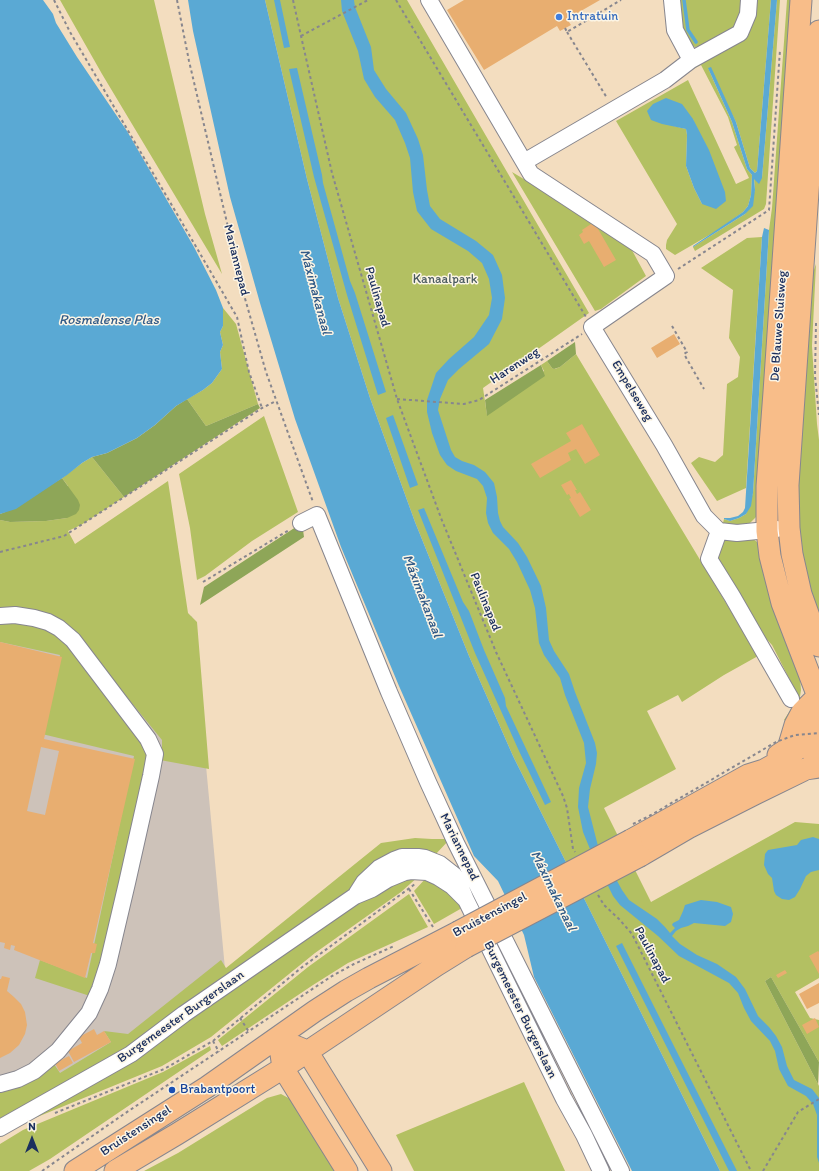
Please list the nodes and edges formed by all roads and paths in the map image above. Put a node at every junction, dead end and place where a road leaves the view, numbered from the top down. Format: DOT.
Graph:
graph roads {
  1 [pos="54,0"];
  2 [pos="177,0"];
  3 [pos="294,0"];
  4 [pos="368,0"];
  5 [pos="396,0"];
  6 [pos="429,0"];
  7 [pos="621,0"];
  8 [pos="672,0"];
  9 [pos="749,0"];
  10 [pos="800,0"];
  11 [pos="565,28"];
  12 [pos="819,31"];
  13 [pos="567,32"];
  14 [pos="300,36"];
  15 [pos="781,47"];
  16 [pos="691,60"];
  17 [pos="614,109"];
  18 [pos="524,162"];
  19 [pos="666,276"];
  20 [pos="816,318"];
  21 [pos="672,326"];
  22 [pos="592,327"];
  23 [pos="704,389"];
  24 [pos="397,399"];
  25 [pos="276,401"];
  26 [pos="262,408"];
  27 [pos="819,415"];
  28 [pos="317,515"];
  29 [pos="301,523"];
  30 [pos="789,528"];
  31 [pos="719,531"];
  32 [pos="767,531"];
  33 [pos="0,552"];
  34 [pos="203,582"];
  35 [pos="0,616"];
  36 [pos="814,644"];
  37 [pos="814,703"];
  38 [pos="819,733"];
  39 [pos="811,763"];
  40 [pos="752,785"];
  41 [pos="634,840"];
  42 [pos="577,856"];
  43 [pos="596,891"];
  44 [pos="434,928"];
  45 [pos="462,940"];
  46 [pos="240,1018"];
  47 [pos="249,1032"];
  48 [pos="278,1038"];
  49 [pos="213,1041"];
  50 [pos="307,1051"];
  51 [pos="283,1068"];
  52 [pos="0,1084"];
  53 [pos="564,1099"];
  54 [pos="819,1099"];
  55 [pos="50,1115"];
  56 [pos="0,1128"];
  57 [pos="42,1171"];
  58 [pos="75,1171"];
  59 [pos="115,1171"];
  60 [pos="348,1171"];
  61 [pos="381,1171"];
  62 [pos="591,1171"];
  63 [pos="601,1171"];
  64 [pos="621,1171"];
  65 [pos="751,1171"];
  66 [pos="763,1171"];
  1 -- 26 [label="path"];
  2 -- 25 [label="path, Mariannepad"];
  3 -- 14 [label="path, Paulinapad"];
  4 -- 14 [label="path"];
  5 -- 22 [label="path"];
  6 -- 18 [label="street"];
  7 -- 13 [label="path"];
  8 -- 16 [label="street"];
  9 -- 16 [label="street"];
  10 -- 32 [label="main road, De Blauwe Sluisweg"];
  11 -- 13 [label="path"];
  12 -- 30 [label="main road, De Blauwe Sluisweg"];
  13 -- 17 [label="path"];
  14 -- 24 [label="path, Paulinapad"];
  15 -- 19 [label="path"];
  16 -- 17 [label="street"];
  17 -- 18 [label="street"];
  18 -- 19 [label="street"];
  19 -- 22 [label="street"];
  20 -- 27 [label="path"];
  21 -- 23 [label="path"];
  22 -- 24 [label="path, Harenweg"];
  22 -- 31 [label="street, Empelseweg"];
  24 -- 42 [label="path, Paulinapad"];
  25 -- 26 [label="path"];
  25 -- 28 [label="path, Mariannepad"];
  26 -- 33 [label="path"];
  28 -- 29 [label="street"];
  28 -- 64 [label="street, Mariannepad"];
  29 -- 34 [label="path"];
  30 -- 32 [label="street"];
  30 -- 36 [label="main road, De Blauwe Sluisweg"];
  31 -- 32 [label="street"];
  31 -- 37 [label="street"];
  32 -- 36 [label="main road, De Blauwe Sluisweg"];
  35 -- 52 [label="street"];
  36 -- 37 [label="main road, De Blauwe Sluisweg"];
  37 -- 39 [label="main road"];
  37 -- 39 [label="main road"];
  38 -- 41 [label="path, bridge"];
  39 -- 40 [label="main road, Bruistensingel"];
  39 -- 40 [label="main road, Bruistensingel"];
  40 -- 41 [label="main road, Bruistensingel"];
  41 -- 45 [label="main road, Bruistensingel, bridge"];
  43 -- 65 [label="path, Paulinapad"];
  44 -- 46 [label="path"];
  45 -- 48 [label="main road, Bruistensingel"];
  45 -- 50 [label="main road, Bruistensingel"];
  46 -- 47 [label="path"];
  46 -- 49 [label="path"];
  48 -- 50 [label="main road"];
  48 -- 51 [label="main road"];
  48 -- 58 [label="main road, Bruistensingel"];
  49 -- 55 [label="path"];
  49 -- 57 [label="path"];
  50 -- 51 [label="main road, Bruistensingel"];
  50 -- 61 [label="main road"];
  51 -- 59 [label="main road, Bruistensingel"];
  51 -- 60 [label="main road"];
  53 -- 56 [label="street, Burgemeester Burgerslaan"];
  53 -- 62 [label="street"];
  53 -- 63 [label="street"];
  54 -- 66 [label="path"];
}
